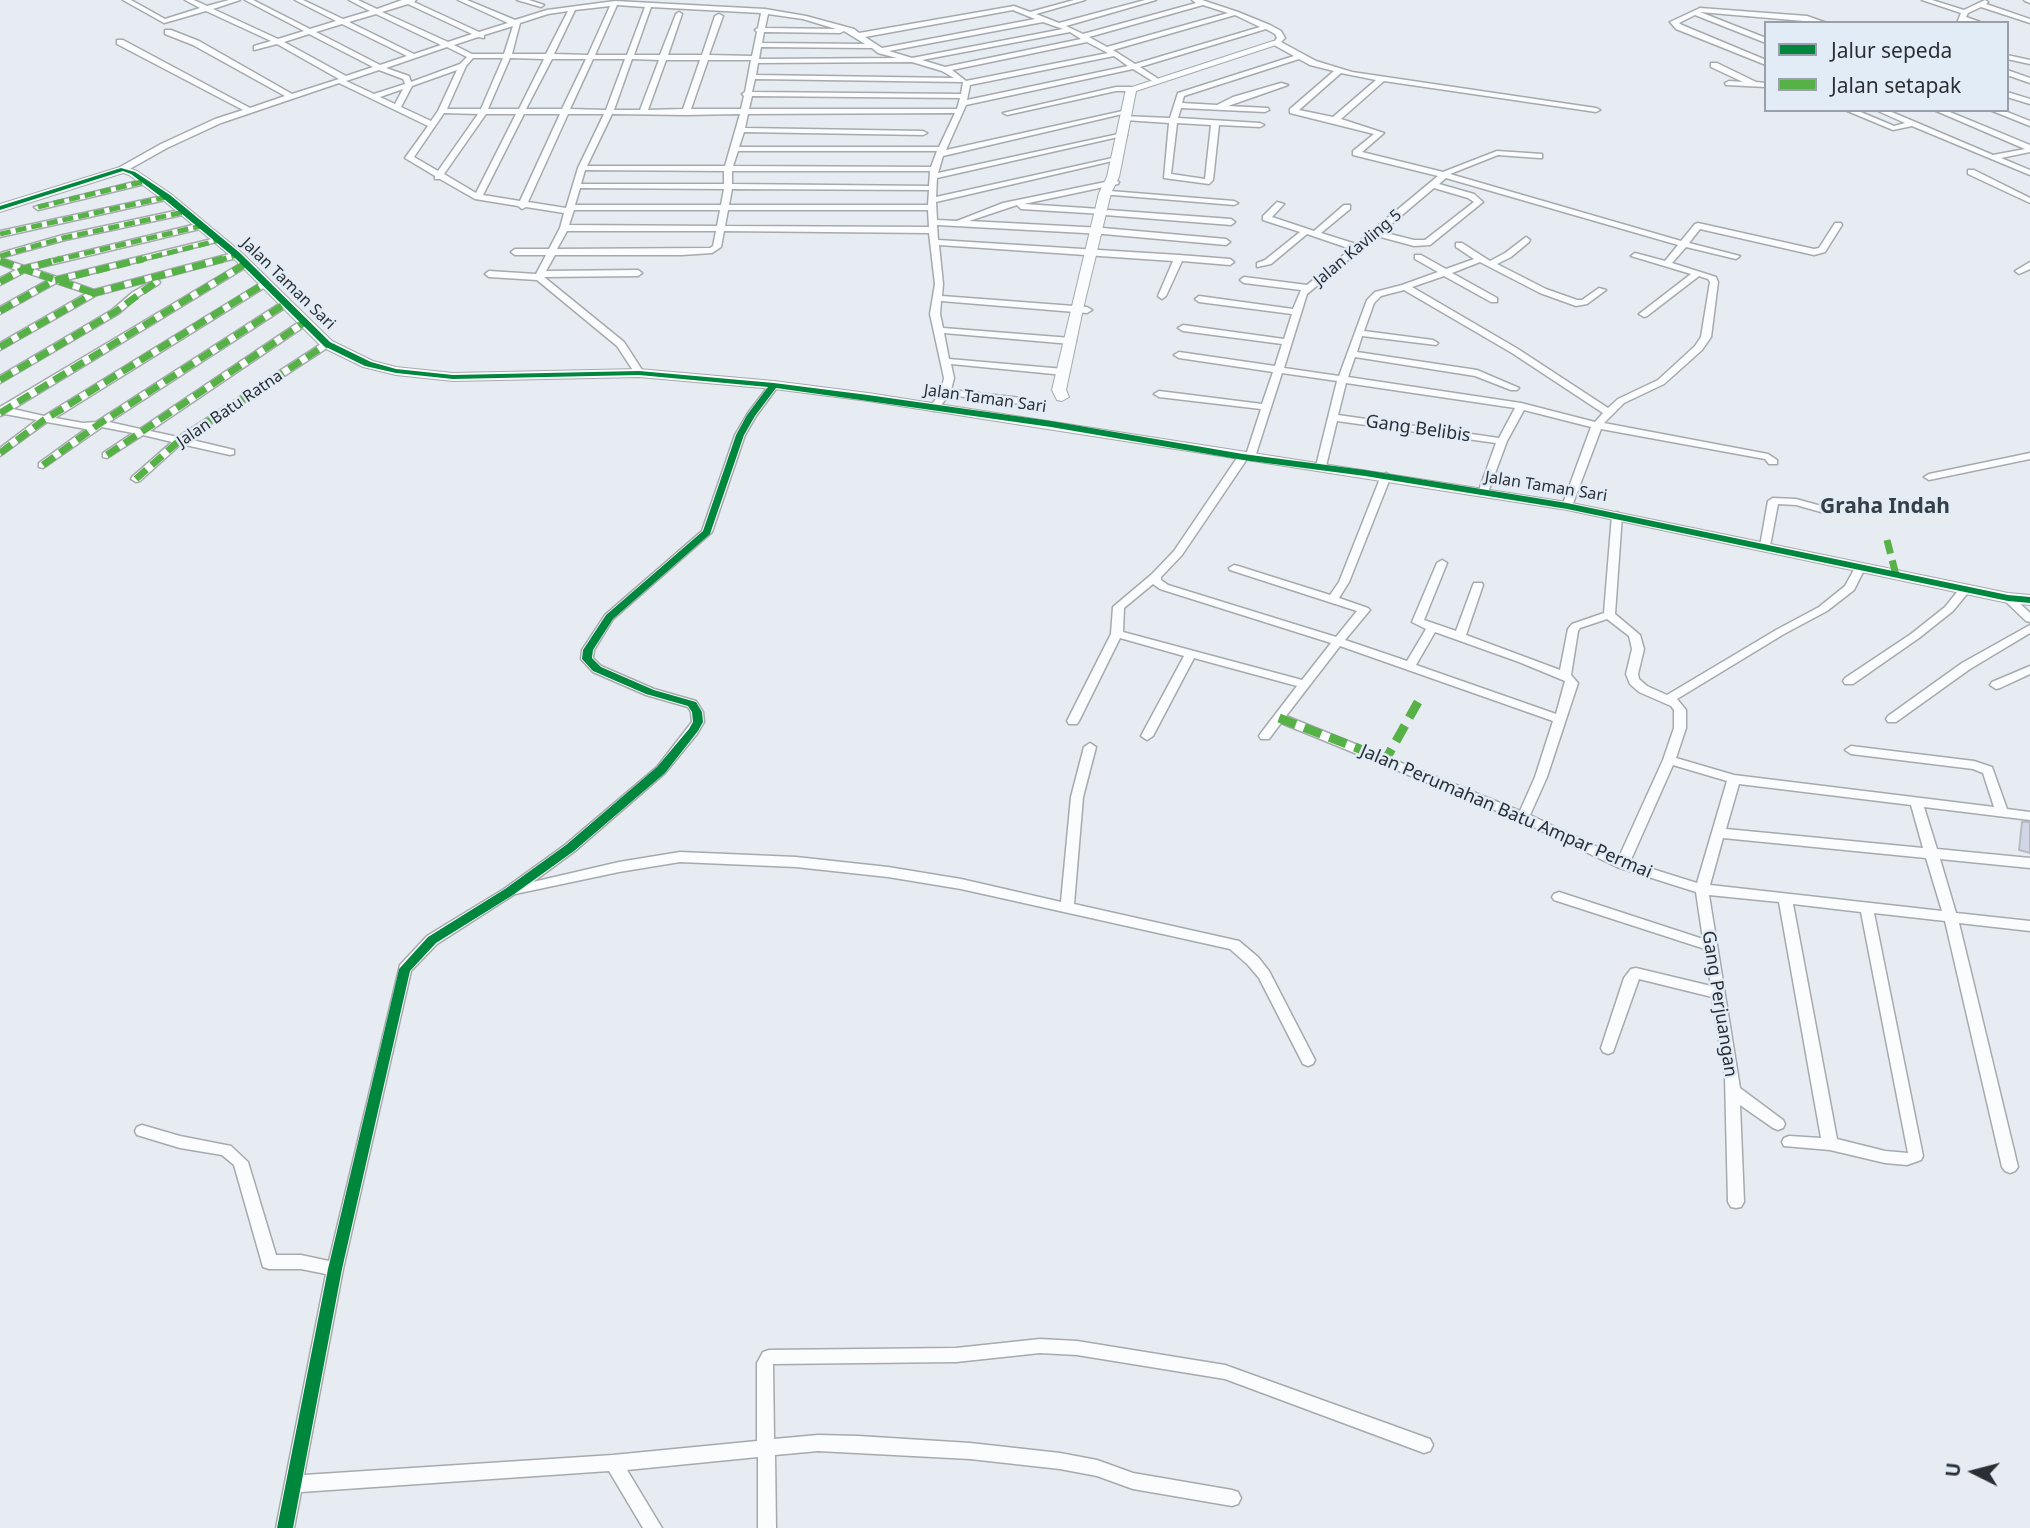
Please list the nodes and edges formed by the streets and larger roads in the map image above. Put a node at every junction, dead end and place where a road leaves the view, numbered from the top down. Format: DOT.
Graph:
graph roads {
  1 [pos="125,0"];
  2 [pos="188,0"];
  3 [pos="237,0"];
  4 [pos="248,0"];
  5 [pos="298,0"];
  6 [pos="352,0"];
  7 [pos="461,0"];
  8 [pos="520,0"];
  9 [pos="1082,0"];
  10 [pos="1153,0"];
  11 [pos="1925,0"];
  12 [pos="1992,0"];
  13 [pos="409,1"];
  14 [pos="1198,2"];
  15 [pos="615,3"];
  16 [pos="649,4"];
  17 [pos="1979,4"];
  18 [pos="543,6"];
  19 [pos="208,9"];
  20 [pos="572,11"];
  21 [pos="765,11"];
  22 [pos="375,12"];
  23 [pos="1691,12"];
  24 [pos="680,13"];
  25 [pos="1032,13"];
  26 [pos="1236,13"];
  27 [pos="1753,15"];
  28 [pos="719,16"];
  29 [pos="1963,18"];
  30 [pos="1045,19"];
  31 [pos="1768,21"];
  32 [pos="1817,21"];
  33 [pos="2030,21"];
  34 [pos="341,22"];
  35 [pos="517,24"];
  36 [pos="1060,25"];
  37 [pos="1267,27"];
  38 [pos="760,30"];
  39 [pos="1071,30"];
  40 [pos="168,32"];
  41 [pos="309,32"];
  42 [pos="854,34"];
  43 [pos="481,36"];
  44 [pos="1087,38"];
  45 [pos="1764,40"];
  46 [pos="120,42"];
  47 [pos="278,42"];
  48 [pos="1277,43"];
  49 [pos="758,45"];
  50 [pos="448,46"];
  51 [pos="872,46"];
  52 [pos="257,48"];
  53 [pos="881,51"];
  54 [pos="1112,52"];
  55 [pos="471,56"];
  56 [pos="1300,56"];
  57 [pos="415,57"];
  58 [pos="507,57"];
  59 [pos="550,57"];
  60 [pos="588,57"];
  61 [pos="630,57"];
  62 [pos="2009,57"];
  63 [pos="663,58"];
  64 [pos="705,58"];
  65 [pos="756,59"];
  66 [pos="911,60"];
  67 [pos="1764,62"];
  68 [pos="2030,62"];
  69 [pos="1714,65"];
  70 [pos="463,66"];
  71 [pos="1133,67"];
  72 [pos="380,68"];
  73 [pos="945,69"];
  74 [pos="1339,71"];
  75 [pos="2009,73"];
  76 [pos="751,77"];
  77 [pos="1382,79"];
  78 [pos="343,80"];
  79 [pos="1154,80"];
  80 [pos="2029,80"];
  81 [pos="965,81"];
  82 [pos="1729,83"];
  83 [pos="1754,84"];
  84 [pos="409,85"];
  85 [pos="1284,85"];
  86 [pos="1764,85"];
  87 [pos="1131,89"];
  88 [pos="746,94"];
  89 [pos="2009,94"];
  90 [pos="377,96"];
  91 [pos="292,97"];
  92 [pos="2030,102"];
  93 [pos="963,103"];
  94 [pos="1177,105"];
  95 [pos="1219,107"];
  96 [pos="397,108"];
  97 [pos="1265,110"];
  98 [pos="1596,110"];
  99 [pos="250,111"];
  100 [pos="442,111"];
  101 [pos="483,112"];
  102 [pos="609,112"];
  103 [pos="743,112"];
  104 [pos="1854,112"];
  105 [pos="1885,112"];
  106 [pos="1943,112"];
  107 [pos="1999,112"];
  108 [pos="522,113"];
  109 [pos="563,113"];
  110 [pos="643,113"];
  111 [pos="686,113"];
  112 [pos="932,113"];
  113 [pos="1007,113"];
  114 [pos="1127,113"];
  115 [pos="1173,121"];
  116 [pos="1335,121"];
  117 [pos="1215,123"];
  118 [pos="1912,124"];
  119 [pos="2030,124"];
  120 [pos="432,125"];
  121 [pos="1260,125"];
  122 [pos="741,130"];
  123 [pos="1002,132"];
  124 [pos="923,133"];
  125 [pos="1122,135"];
  126 [pos="734,149"];
  127 [pos="918,149"];
  128 [pos="2030,149"];
  129 [pos="941,151"];
  130 [pos="1539,156"];
  131 [pos="1994,157"];
  132 [pos="1116,159"];
  133 [pos="582,168"];
  134 [pos="123,169"];
  135 [pos="728,169"];
  136 [pos="1971,172"];
  137 [pos="934,173"];
  138 [pos="2030,173"];
  139 [pos="1446,174"];
  140 [pos="438,177"];
  141 [pos="146,181"];
  142 [pos="1112,183"];
  143 [pos="1433,185"];
  144 [pos="576,186"];
  145 [pos="729,188"];
  146 [pos="933,188"];
  147 [pos="167,197"];
  148 [pos="478,197"];
  149 [pos="2030,201"];
  150 [pos="1234,203"];
  151 [pos="933,204"];
  152 [pos="1280,204"];
  153 [pos="1006,205"];
  154 [pos="522,206"];
  155 [pos="1347,207"];
  156 [pos="0,208"];
  157 [pos="38,208"];
  158 [pos="725,208"];
  159 [pos="570,209"];
  160 [pos="184,212"];
  161 [pos="1104,212"];
  162 [pos="1231,222"];
  163 [pos="955,224"];
  164 [pos="1838,225"];
  165 [pos="201,226"];
  166 [pos="933,226"];
  167 [pos="564,228"];
  168 [pos="720,229"];
  169 [pos="1099,231"];
  170 [pos="1311,232"];
  171 [pos="1377,233"];
  172 [pos="0,234"];
  173 [pos="220,240"];
  174 [pos="1526,240"];
  175 [pos="935,242"];
  176 [pos="1226,242"];
  177 [pos="1459,245"];
  178 [pos="1685,245"];
  179 [pos="1358,248"];
  180 [pos="553,251"];
  181 [pos="515,252"];
  182 [pos="1093,252"];
  183 [pos="1635,256"];
  184 [pos="1736,256"];
  185 [pos="155,257"];
  186 [pos="1179,257"];
  187 [pos="1418,257"];
  188 [pos="0,259"];
  189 [pos="241,259"];
  190 [pos="1485,261"];
  191 [pos="1230,262"];
  192 [pos="1667,264"];
  193 [pos="1260,265"];
  194 [pos="2030,265"];
  195 [pos="24,269"];
  196 [pos="2018,271"];
  197 [pos="1698,272"];
  198 [pos="638,273"];
  199 [pos="1446,273"];
  200 [pos="489,274"];
  201 [pos="169,275"];
  202 [pos="540,275"];
  203 [pos="54,281"];
  204 [pos="1244,281"];
  205 [pos="0,282"];
  206 [pos="264,284"];
  207 [pos="1405,287"];
  208 [pos="1308,288"];
  209 [pos="1602,290"];
  210 [pos="91,295"];
  211 [pos="1162,296"];
  212 [pos="938,298"];
  213 [pos="1199,299"];
  214 [pos="1494,300"];
  215 [pos="77,302"];
  216 [pos="285,304"];
  217 [pos="1082,309"];
  218 [pos="0,311"];
  219 [pos="1296,312"];
  220 [pos="1644,314"];
  221 [pos="305,321"];
  222 [pos="1079,327"];
  223 [pos="1183,328"];
  224 [pos="939,330"];
  225 [pos="1360,333"];
  226 [pos="1071,341"];
  227 [pos="1287,342"];
  228 [pos="1433,343"];
  229 [pos="327,344"];
  230 [pos="0,347"];
  231 [pos="1351,354"];
  232 [pos="1179,355"];
  233 [pos="945,361"];
  234 [pos="1069,364"];
  235 [pos="1278,371"];
  236 [pos="639,373"];
  237 [pos="0,380"];
  238 [pos="1342,380"];
  239 [pos="774,385"];
  240 [pos="1514,388"];
  241 [pos="946,392"];
  242 [pos="1160,394"];
  243 [pos="1021,401"];
  244 [pos="1521,406"];
  245 [pos="1266,407"];
  246 [pos="934,408"];
  247 [pos="1,411"];
  248 [pos="1608,412"];
  249 [pos="1333,417"];
  250 [pos="44,420"];
  251 [pos="99,424"];
  252 [pos="1051,424"];
  253 [pos="1597,425"];
  254 [pos="141,430"];
  255 [pos="180,440"];
  256 [pos="1502,441"];
  257 [pos="230,452"];
  258 [pos="0,453"];
  259 [pos="107,455"];
  260 [pos="2030,456"];
  261 [pos="1246,457"];
  262 [pos="1773,462"];
  263 [pos="43,464"];
  264 [pos="1321,466"];
  265 [pos="1386,476"];
  266 [pos="1929,477"];
  267 [pos="136,479"];
  268 [pos="1483,493"];
  269 [pos="1567,506"];
  270 [pos="1821,509"];
  271 [pos="1617,516"];
  272 [pos="1765,546"];
  273 [pos="1442,563"];
  274 [pos="1234,568"];
  275 [pos="1860,568"];
  276 [pos="1156,576"];
  277 [pos="1478,585"];
  278 [pos="1965,589"];
  279 [pos="2008,598"];
  280 [pos="1333,599"];
  281 [pos="2030,600"];
  282 [pos="1609,615"];
  283 [pos="2030,619"];
  284 [pos="1432,628"];
  285 [pos="2030,628"];
  286 [pos="1117,634"];
  287 [pos="1459,638"];
  288 [pos="1338,641"];
  289 [pos="1191,654"];
  290 [pos="1409,667"];
  291 [pos="2030,670"];
  292 [pos="1565,677"];
  293 [pos="1849,681"];
  294 [pos="1305,684"];
  295 [pos="1996,685"];
  296 [pos="1669,699"];
  297 [pos="1279,718"];
  298 [pos="1559,719"];
  299 [pos="1892,719"];
  300 [pos="1073,721"];
  301 [pos="1147,736"];
  302 [pos="1265,736"];
  303 [pos="1090,747"];
  304 [pos="1851,750"];
  305 [pos="1669,760"];
  306 [pos="1734,779"];
  307 [pos="1916,802"];
  308 [pos="2002,812"];
  309 [pos="2030,816"];
  310 [pos="1523,817"];
  311 [pos="1719,833"];
  312 [pos="1932,855"];
  313 [pos="2030,863"];
  314 [pos="1622,864"];
  315 [pos="1702,889"];
  316 [pos="509,892"];
  317 [pos="1559,897"];
  318 [pos="1785,899"];
  319 [pos="1067,907"];
  320 [pos="1867,909"];
  321 [pos="1950,915"];
  322 [pos="2030,926"];
  323 [pos="1710,947"];
  324 [pos="1718,993"];
  325 [pos="1608,1048"];
  326 [pos="1308,1060"];
  327 [pos="1731,1090"];
  328 [pos="1778,1124"];
  329 [pos="142,1131"];
  330 [pos="1789,1142"];
  331 [pos="1830,1144"];
  332 [pos="2010,1167"];
  333 [pos="1736,1202"];
  334 [pos="335,1269"];
  335 [pos="1424,1445"];
  336 [pos="767,1447"];
  337 [pos="613,1463"];
  338 [pos="294,1484"];
  339 [pos="1232,1498"];
  340 [pos="285,1528"];
  341 [pos="653,1528"];
  342 [pos="767,1528"];
  1 -- 19 [label="street"];
  2 -- 19 [label="street"];
  3 -- 19 [label="street"];
  4 -- 41 [label="street"];
  5 -- 34 [label="street"];
  6 -- 22 [label="street"];
  7 -- 35 [label="street"];
  8 -- 18 [label="street"];
  9 -- 25 [label="street"];
  10 -- 36 [label="street"];
  11 -- 29 [label="street"];
  12 -- 17 [label="street"];
  13 -- 22 [label="street"];
  13 -- 43 [label="street"];
  14 -- 26 [label="street"];
  14 -- 44 [label="street"];
  15 -- 16 [label="street"];
  15 -- 20 [label="street"];
  15 -- 60 [label="street"];
  16 -- 21 [label="street"];
  16 -- 61 [label="street"];
  17 -- 29 [label="street"];
  17 -- 33 [label="street"];
  18 -- 20 [label="street"];
  18 -- 35 [label="street"];
  19 -- 47 [label="street"];
  20 -- 59 [label="street"];
  21 -- 38 [label="street"];
  21 -- 42 [label="street"];
  22 -- 34 [label="street"];
  22 -- 50 [label="street"];
  23 -- 27 [label="street"];
  23 -- 45 [label="street"];
  23 -- 67 [label="street"];
  24 -- 63 [label="street"];
  25 -- 30 [label="street"];
  25 -- 42 [label="street"];
  26 -- 37 [label="street"];
  26 -- 54 [label="street"];
  27 -- 31 [label="street"];
  27 -- 32 [label="street"];
  28 -- 64 [label="street"];
  30 -- 36 [label="street"];
  30 -- 53 [label="street"];
  34 -- 41 [label="street"];
  34 -- 57 [label="street"];
  35 -- 43 [label="street"];
  35 -- 58 [label="street"];
  36 -- 39 [label="street"];
  37 -- 48 [label="street"];
  37 -- 71 [label="street"];
  38 -- 42 [label="street"];
  38 -- 49 [label="street"];
  39 -- 44 [label="street"];
  39 -- 66 [label="street"];
  40 -- 91 [label="street"];
  41 -- 47 [label="street"];
  41 -- 72 [label="street"];
  42 -- 51 [label="street"];
  43 -- 50 [label="street"];
  44 -- 54 [label="street"];
  44 -- 73 [label="street"];
  46 -- 99 [label="street"];
  47 -- 52 [label="street"];
  47 -- 78 [label="street"];
  48 -- 56 [label="street"];
  48 -- 79 [label="street"];
  49 -- 51 [label="street"];
  49 -- 65 [label="street"];
  50 -- 55 [label="street"];
  50 -- 57 [label="street"];
  51 -- 53 [label="street"];
  53 -- 66 [label="street"];
  54 -- 71 [label="street"];
  54 -- 81 [label="street"];
  55 -- 58 [label="street"];
  55 -- 70 [label="street"];
  56 -- 74 [label="street"];
  56 -- 94 [label="street"];
  57 -- 72 [label="street"];
  58 -- 59 [label="street"];
  58 -- 101 [label="street"];
  59 -- 60 [label="street"];
  59 -- 108 [label="street"];
  60 -- 61 [label="street"];
  60 -- 109 [label="street"];
  61 -- 63 [label="street"];
  61 -- 102 [label="street"];
  62 -- 68 [label="street"];
  63 -- 64 [label="street"];
  63 -- 110 [label="street"];
  64 -- 65 [label="street"];
  64 -- 111 [label="street"];
  65 -- 66 [label="street"];
  65 -- 76 [label="street"];
  66 -- 73 [label="street"];
  69 -- 83 [label="street"];
  70 -- 84 [label="street"];
  70 -- 100 [label="street"];
  71 -- 79 [label="street"];
  71 -- 93 [label="street"];
  72 -- 78 [label="street"];
  72 -- 84 [label="street"];
  73 -- 81 [label="street"];
  74 -- 77 [label="street"];
  74 -- 116 [label="street"];
  75 -- 80 [label="street"];
  76 -- 81 [label="street"];
  76 -- 88 [label="street"];
  77 -- 98 [label="street"];
  77 -- 116 [label="street"];
  78 -- 90 [label="street"];
  78 -- 91 [label="street"];
  79 -- 87 [label="street"];
  81 -- 93 [label="street"];
  82 -- 83 [label="street"];
  83 -- 86 [label="street"];
  84 -- 90 [label="street"];
  84 -- 96 [label="street"];
  85 -- 95 [label="street"];
  87 -- 113 [label="street"];
  87 -- 114 [label="street"];
  88 -- 93 [label="street"];
  88 -- 103 [label="street"];
  89 -- 92 [label="street"];
  90 -- 96 [label="street"];
  91 -- 99 [label="street"];
  93 -- 112 [label="street"];
  93 -- 129 [label="street"];
  94 -- 95 [label="street"];
  94 -- 115 [label="street"];
  95 -- 97 [label="street"];
  96 -- 120 [label="street"];
  99 -- 134 [label="street"];
  100 -- 101 [label="street"];
  100 -- 120 [label="street"];
  101 -- 108 [label="street"];
  101 -- 140 [label="street"];
  102 -- 109 [label="street"];
  102 -- 110 [label="street"];
  102 -- 133 [label="street"];
  103 -- 111 [label="street"];
  103 -- 112 [label="street"];
  103 -- 122 [label="street"];
  104 -- 118 [label="street"];
  105 -- 118 [label="street"];
  106 -- 128 [label="street"];
  107 -- 119 [label="street"];
  108 -- 109 [label="street"];
  108 -- 148 [label="street"];
  109 -- 154 [label="street"];
  110 -- 111 [label="street"];
  112 -- 124 [label="street"];
  114 -- 115 [label="street"];
  114 -- 123 [label="street"];
  114 -- 125 [label="street"];
  114 -- 129 [label="street"];
  115 -- 117 [label="street"];
  115 -- 117 [label="street"];
  116 -- 139 [label="street"];
  117 -- 121 [label="street"];
  118 -- 131 [label="street"];
  120 -- 140 [label="street"];
  122 -- 124 [label="street"];
  122 -- 126 [label="street"];
  124 -- 127 [label="street"];
  125 -- 132 [label="street"];
  125 -- 137 [label="street"];
  126 -- 127 [label="street"];
  126 -- 135 [label="street"];
  127 -- 129 [label="street"];
  128 -- 131 [label="street"];
  129 -- 137 [label="street"];
  130 -- 139 [label="street"];
  131 -- 138 [label="street"];
  132 -- 142 [label="street"];
  132 -- 151 [label="street"];
  133 -- 135 [label="street"];
  133 -- 144 [label="street"];
  134 -- 141 [label="street, Jalan Taman Sari"];
  134 -- 156 [label="street"];
  135 -- 137 [label="street"];
  135 -- 145 [label="street"];
  136 -- 149 [label="street"];
  137 -- 146 [label="street"];
  139 -- 143 [label="street, Jalan Kavling 5"];
  139 -- 178 [label="street"];
  140 -- 148 [label="street"];
  141 -- 147 [label="street, Jalan Taman Sari"];
  141 -- 157 [label="street"];
  142 -- 150 [label="street"];
  142 -- 153 [label="street"];
  142 -- 161 [label="street"];
  143 -- 171 [label="street, Jalan Kavling 5"];
  143 -- 171 [label="street"];
  144 -- 145 [label="street"];
  144 -- 159 [label="street"];
  145 -- 146 [label="street"];
  145 -- 158 [label="street"];
  146 -- 151 [label="street"];
  147 -- 160 [label="street, Jalan Taman Sari"];
  147 -- 172 [label="street"];
  148 -- 154 [label="street"];
  151 -- 158 [label="street"];
  151 -- 166 [label="street"];
  152 -- 170 [label="street"];
  153 -- 161 [label="street"];
  153 -- 163 [label="street"];
  154 -- 159 [label="street"];
  155 -- 170 [label="street"];
  158 -- 159 [label="street"];
  158 -- 168 [label="street"];
  159 -- 167 [label="street"];
  160 -- 165 [label="street, Jalan Taman Sari"];
  160 -- 188 [label="street"];
  161 -- 162 [label="street"];
  161 -- 169 [label="street"];
  163 -- 166 [label="street"];
  163 -- 169 [label="street"];
  164 -- 178 [label="street"];
  165 -- 173 [label="street, Jalan Taman Sari"];
  165 -- 195 [label="street"];
  166 -- 168 [label="street"];
  166 -- 175 [label="street"];
  167 -- 168 [label="street"];
  167 -- 180 [label="street"];
  168 -- 180 [label="street"];
  169 -- 176 [label="street"];
  169 -- 182 [label="street"];
  170 -- 179 [label="street"];
  170 -- 193 [label="street"];
  171 -- 179 [label="street, Jalan Kavling 5"];
  173 -- 185 [label="street"];
  173 -- 189 [label="street, Jalan Taman Sari"];
  174 -- 190 [label="street"];
  175 -- 182 [label="street"];
  175 -- 212 [label="street"];
  177 -- 190 [label="street"];
  178 -- 184 [label="street"];
  178 -- 192 [label="street"];
  179 -- 208 [label="street, Jalan Kavling 5"];
  180 -- 181 [label="street"];
  180 -- 202 [label="street"];
  182 -- 186 [label="street"];
  182 -- 217 [label="street"];
  183 -- 192 [label="street"];
  185 -- 201 [label="street"];
  185 -- 203 [label="street"];
  186 -- 191 [label="street"];
  186 -- 211 [label="street"];
  187 -- 199 [label="street"];
  188 -- 195 [label="street"];
  189 -- 201 [label="street"];
  189 -- 206 [label="street, Jalan Taman Sari"];
  189 -- 247 [label="street"];
  190 -- 199 [label="street"];
  190 -- 209 [label="street"];
  192 -- 197 [label="street"];
  194 -- 196 [label="street"];
  195 -- 203 [label="street"];
  195 -- 205 [label="street"];
  197 -- 220 [label="street"];
  197 -- 248 [label="street"];
  198 -- 202 [label="street"];
  199 -- 207 [label="street"];
  199 -- 214 [label="street"];
  200 -- 202 [label="street"];
  201 -- 210 [label="street"];
  201 -- 237 [label="street"];
  202 -- 236 [label="street"];
  203 -- 210 [label="street"];
  203 -- 218 [label="street"];
  204 -- 208 [label="street"];
  206 -- 216 [label="street, Jalan Taman Sari"];
  206 -- 250 [label="street"];
  207 -- 225 [label="street"];
  207 -- 248 [label="street"];
  208 -- 219 [label="street, Jalan Kavling 5"];
  210 -- 215 [label="street"];
  212 -- 217 [label="street"];
  212 -- 224 [label="street"];
  213 -- 219 [label="street"];
  215 -- 230 [label="street"];
  216 -- 221 [label="street, Jalan Taman Sari"];
  216 -- 251 [label="street"];
  217 -- 222 [label="street"];
  219 -- 227 [label="street, Jalan Kavling 5"];
  221 -- 229 [label="street, Jalan Taman Sari"];
  221 -- 254 [label="street"];
  222 -- 226 [label="street"];
  222 -- 234 [label="street"];
  223 -- 227 [label="street"];
  224 -- 226 [label="street"];
  224 -- 233 [label="street"];
  225 -- 228 [label="street"];
  225 -- 231 [label="street"];
  226 -- 234 [label="street"];
  227 -- 235 [label="street, Jalan Kavling 5"];
  229 -- 236 [label="street, Jalan Taman Sari"];
  229 -- 255 [label="street, Jalan Batu Ratna"];
  231 -- 238 [label="street"];
  231 -- 240 [label="street"];
  232 -- 235 [label="street"];
  233 -- 234 [label="street"];
  233 -- 241 [label="street"];
  234 -- 252 [label="street"];
  235 -- 238 [label="street"];
  235 -- 245 [label="street, Jalan Kavling 5"];
  236 -- 239 [label="street, Jalan Taman Sari"];
  238 -- 244 [label="street"];
  238 -- 249 [label="street"];
  239 -- 246 [label="street, Jalan Taman Sari"];
  239 -- 316 [label="street"];
  241 -- 243 [label="street"];
  241 -- 246 [label="street"];
  242 -- 245 [label="street"];
  244 -- 253 [label="street"];
  244 -- 256 [label="street"];
  245 -- 261 [label="street, Jalan Kavling 5"];
  246 -- 252 [label="street, Jalan Taman Sari"];
  247 -- 250 [label="street"];
  248 -- 253 [label="street"];
  249 -- 256 [label="street, Gang Belibis"];
  249 -- 264 [label="street"];
  250 -- 251 [label="street"];
  250 -- 258 [label="street"];
  251 -- 254 [label="street"];
  251 -- 263 [label="street"];
  252 -- 261 [label="street, Jalan Taman Sari"];
  253 -- 262 [label="street"];
  253 -- 269 [label="street"];
  254 -- 255 [label="street"];
  254 -- 259 [label="street"];
  255 -- 257 [label="street"];
  255 -- 267 [label="street, Jalan Batu Ratna"];
  256 -- 268 [label="street"];
  260 -- 266 [label="street"];
  261 -- 264 [label="street, Jalan Taman Sari"];
  261 -- 276 [label="street, Jalan Kavling 5"];
  264 -- 265 [label="street, Jalan Taman Sari"];
  265 -- 268 [label="street, Jalan Taman Sari"];
  265 -- 280 [label="street"];
  268 -- 269 [label="street, Jalan Taman Sari"];
  269 -- 271 [label="street, Jalan Taman Sari"];
  270 -- 272 [label="street"];
  271 -- 272 [label="street, Jalan Taman Sari"];
  271 -- 282 [label="street"];
  272 -- 275 [label="street, Jalan Taman Sari"];
  273 -- 284 [label="street"];
  274 -- 280 [label="street"];
  275 -- 278 [label="street, Jalan Taman Sari"];
  275 -- 296 [label="street"];
  276 -- 286 [label="street, Jalan Kavling 5"];
  276 -- 288 [label="street"];
  277 -- 287 [label="street"];
  278 -- 279 [label="street, Jalan Taman Sari"];
  278 -- 293 [label="street"];
  279 -- 281 [label="street, Jalan Taman Sari"];
  279 -- 283 [label="street"];
  280 -- 288 [label="street"];
  282 -- 292 [label="street"];
  282 -- 296 [label="street"];
  284 -- 287 [label="street"];
  284 -- 290 [label="street"];
  285 -- 299 [label="street"];
  286 -- 289 [label="street"];
  286 -- 300 [label="street, Jalan Kavling 5"];
  287 -- 292 [label="street"];
  288 -- 290 [label="street"];
  288 -- 294 [label="street"];
  289 -- 294 [label="street"];
  289 -- 301 [label="street"];
  290 -- 298 [label="street"];
  291 -- 295 [label="street"];
  292 -- 298 [label="street"];
  294 -- 297 [label="street"];
  296 -- 305 [label="street"];
  297 -- 302 [label="street"];
  297 -- 310 [label="street, Jalan Perumahan Batu Ampar Permai"];
  298 -- 310 [label="street"];
  303 -- 319 [label="street"];
  304 -- 308 [label="street"];
  305 -- 306 [label="street"];
  305 -- 314 [label="street"];
  306 -- 307 [label="street"];
  306 -- 311 [label="street"];
  307 -- 308 [label="street"];
  307 -- 312 [label="street"];
  308 -- 309 [label="street"];
  310 -- 314 [label="street, Jalan Perumahan Batu Ampar Permai"];
  311 -- 312 [label="street"];
  311 -- 315 [label="street"];
  312 -- 313 [label="street"];
  312 -- 321 [label="street"];
  314 -- 315 [label="street, Jalan Perumahan Batu Ampar Permai"];
  315 -- 318 [label="street, Jalan Perumahan Batu Ampar Permai"];
  315 -- 323 [label="street, Gang Perjuangan"];
  316 -- 319 [label="street"];
  316 -- 334 [label="street"];
  317 -- 323 [label="street"];
  318 -- 320 [label="street, Jalan Perumahan Batu Ampar Permai"];
  318 -- 331 [label="street"];
  319 -- 326 [label="street"];
  320 -- 321 [label="street, Jalan Perumahan Batu Ampar Permai"];
  320 -- 331 [label="street"];
  321 -- 322 [label="street, Jalan Perumahan Batu Ampar Permai"];
  321 -- 332 [label="street"];
  323 -- 324 [label="street, Gang Perjuangan"];
  324 -- 325 [label="street"];
  324 -- 327 [label="street, Gang Perjuangan"];
  327 -- 328 [label="street"];
  327 -- 333 [label="street, Gang Perjuangan"];
  329 -- 334 [label="street"];
  330 -- 331 [label="street"];
  334 -- 338 [label="street"];
  335 -- 336 [label="street"];
  336 -- 337 [label="street"];
  336 -- 339 [label="street"];
  336 -- 342 [label="street"];
  337 -- 338 [label="street"];
  337 -- 341 [label="street"];
  338 -- 340 [label="street"];
}
